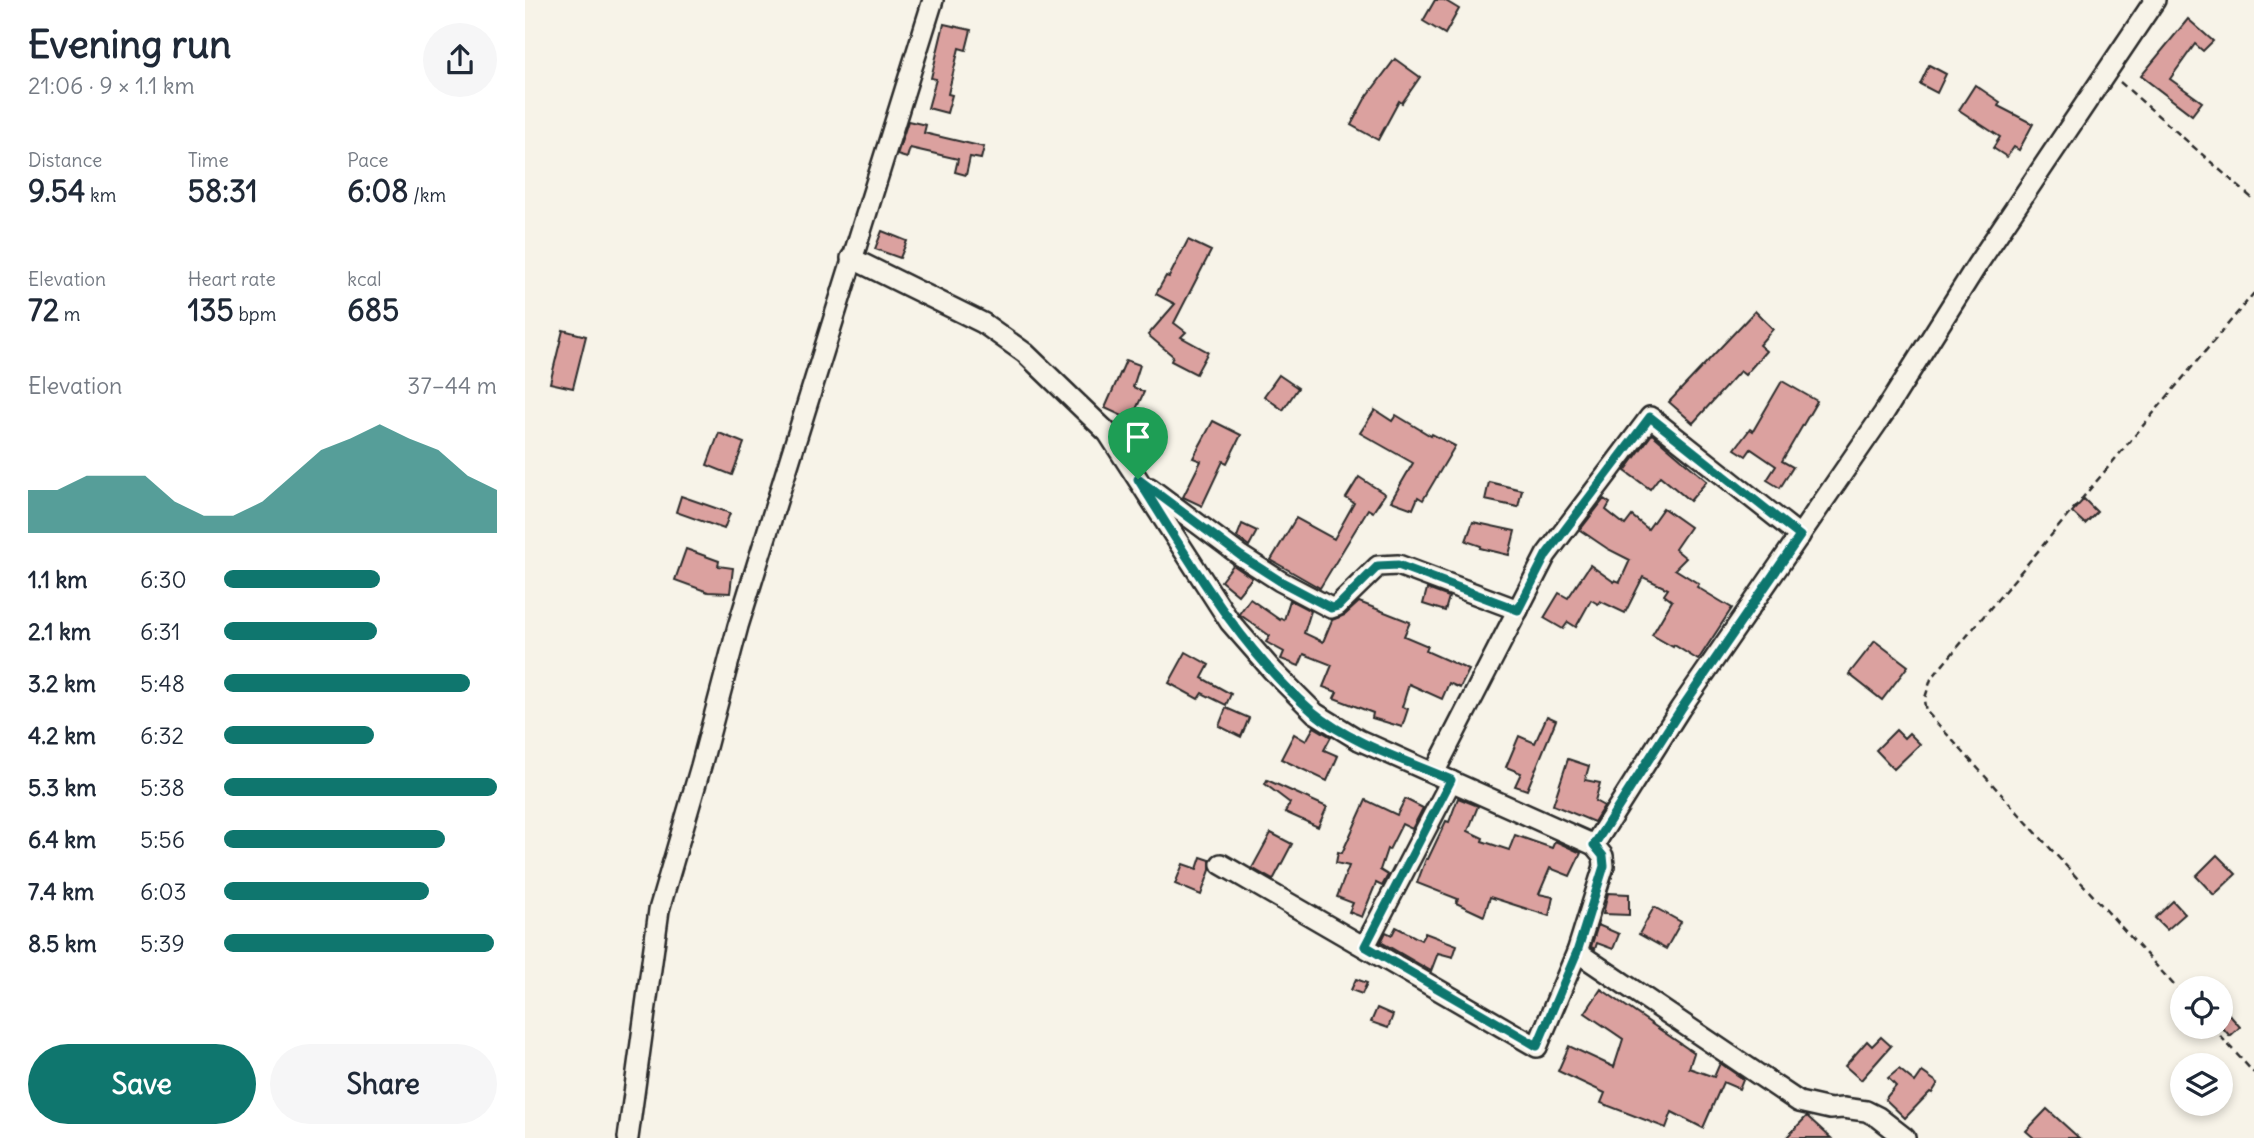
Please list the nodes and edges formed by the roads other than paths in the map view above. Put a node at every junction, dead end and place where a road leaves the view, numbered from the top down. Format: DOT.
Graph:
graph roads {
  1 [pos="933,0"];
  2 [pos="2155,0"];
  3 [pos="851,258"];
  4 [pos="1138,479"];
  5 [pos="1800,536"];
  6 [pos="1518,610"];
  7 [pos="1443,777"];
  8 [pos="1594,845"];
  9 [pos="1221,863"];
  10 [pos="1365,946"];
  11 [pos="1577,952"];
  12 [pos="628,1138"];
  13 [pos="1905,1138"];
  1 -- 3 [label="street"];
  2 -- 5 [label="street"];
  3 -- 4 [label="street"];
  3 -- 12 [label="street"];
  4 -- 6 [label="street"];
  4 -- 7 [label="street"];
  5 -- 6 [label="street"];
  5 -- 8 [label="street"];
  6 -- 7 [label="street"];
  7 -- 8 [label="street"];
  7 -- 10 [label="street"];
  8 -- 11 [label="street"];
  9 -- 10 [label="street"];
  10 -- 11 [label="street"];
  11 -- 13 [label="street"];
}
